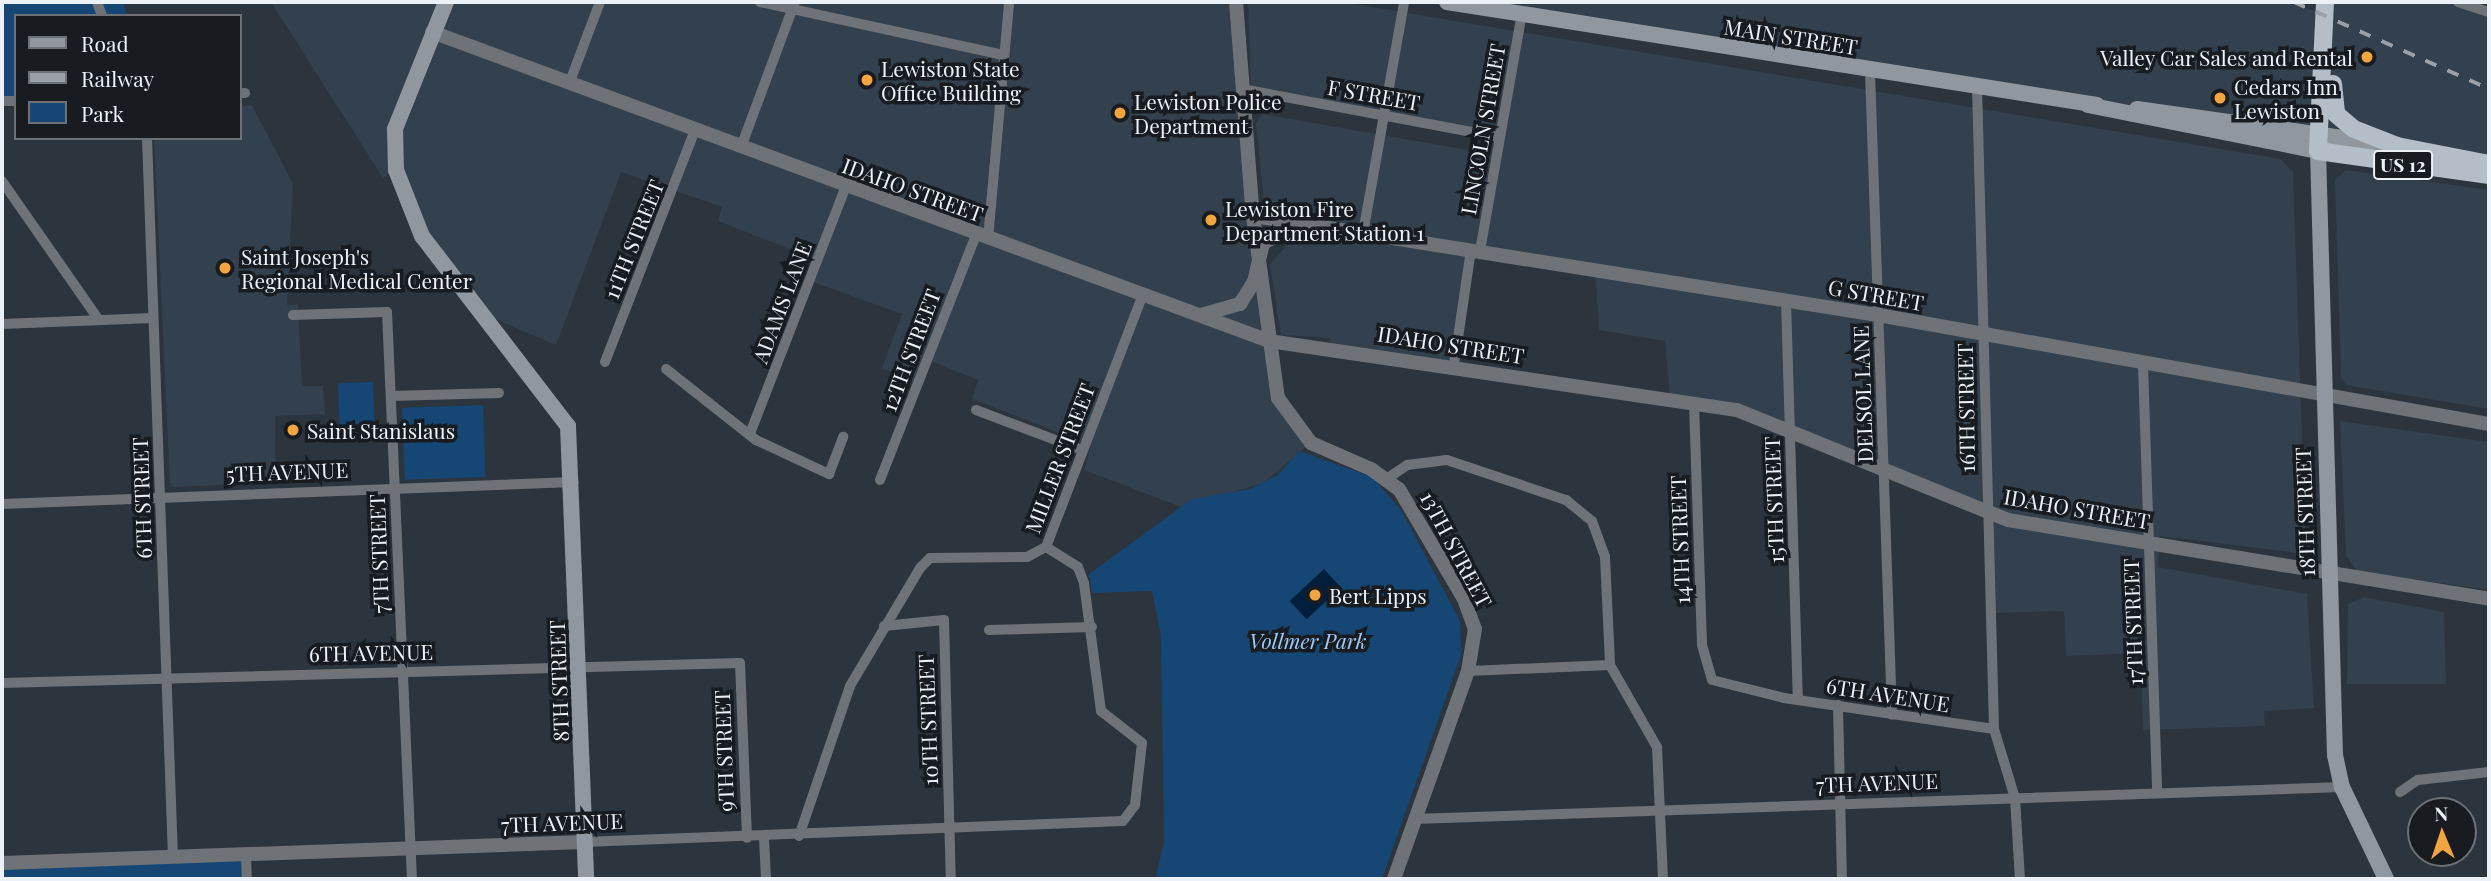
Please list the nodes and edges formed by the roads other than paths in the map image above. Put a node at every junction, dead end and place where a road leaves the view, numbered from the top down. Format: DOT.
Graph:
graph roads {
  1 [pos="446,2"];
  2 [pos="600,2"];
  3 [pos="760,2"];
  4 [pos="1009,2"];
  5 [pos="1236,2"];
  6 [pos="1404,2"];
  7 [pos="1447,2"];
  8 [pos="2325,2"];
  9 [pos="2458,2"];
  10 [pos="792,7"];
  11 [pos="2489,12"];
  12 [pos="1522,14"];
  13 [pos="2329,28"];
  14 [pos="432,32"];
  15 [pos="1004,55"];
  16 [pos="1870,72"];
  17 [pos="569,84"];
  18 [pos="1977,87"];
  19 [pos="1242,89"];
  20 [pos="1384,116"];
  21 [pos="695,130"];
  22 [pos="1499,137"];
  23 [pos="147,140"];
  24 [pos="2318,142"];
  25 [pos="2397,146"];
  26 [pos="741,147"];
  27 [pos="2489,163"];
  28 [pos="2489,176"];
  29 [pos="2,181"];
  30 [pos="846,186"];
  31 [pos="1253,216"];
  32 [pos="1305,224"];
  33 [pos="1363,233"];
  34 [pos="982,237"];
  35 [pos="1475,250"];
  36 [pos="1258,254"];
  37 [pos="1142,296"];
  38 [pos="1786,300"];
  39 [pos="293,315"];
  40 [pos="1880,315"];
  41 [pos="1196,316"];
  42 [pos="153,318"];
  43 [pos="99,320"];
  44 [pos="2,324"];
  45 [pos="1983,333"];
  46 [pos="1269,341"];
  47 [pos="605,362"];
  48 [pos="1454,365"];
  49 [pos="2143,365"];
  50 [pos="666,369"];
  51 [pos="499,393"];
  52 [pos="2322,394"];
  53 [pos="391,396"];
  54 [pos="1694,403"];
  55 [pos="976,410"];
  56 [pos="2489,424"];
  57 [pos="751,431"];
  58 [pos="1790,431"];
  59 [pos="843,437"];
  60 [pos="1082,450"];
  61 [pos="1884,470"];
  62 [pos="1388,478"];
  63 [pos="880,480"];
  64 [pos="574,482"];
  65 [pos="395,487"];
  66 [pos="159,495"];
  67 [pos="2,504"];
  68 [pos="1986,512"];
  69 [pos="2149,543"];
  70 [pos="1046,547"];
  71 [pos="2329,573"];
  72 [pos="2489,599"];
  73 [pos="884,626"];
  74 [pos="1092,627"];
  75 [pos="989,630"];
  76 [pos="740,663"];
  77 [pos="1610,665"];
  78 [pos="578,666"];
  79 [pos="402,670"];
  80 [pos="1468,671"];
  81 [pos="167,676"];
  82 [pos="1708,676"];
  83 [pos="2,683"];
  84 [pos="1798,699"];
  85 [pos="1838,705"];
  86 [pos="1892,715"];
  87 [pos="1994,729"];
  88 [pos="2489,772"];
  89 [pos="2342,787"];
  90 [pos="2400,792"];
  91 [pos="2157,793"];
  92 [pos="2015,798"];
  93 [pos="1838,804"];
  94 [pos="1660,810"];
  95 [pos="1414,819"];
  96 [pos="949,831"];
  97 [pos="799,836"];
  98 [pos="747,838"];
  99 [pos="764,838"];
  100 [pos="584,842"];
  101 [pos="410,848"];
  102 [pos="246,855"];
  103 [pos="173,857"];
  104 [pos="2,863"];
  105 [pos="247,879"];
  106 [pos="412,879"];
  107 [pos="586,879"];
  108 [pos="766,879"];
  109 [pos="951,879"];
  110 [pos="1394,879"];
  111 [pos="1663,879"];
  112 [pos="1842,879"];
  113 [pos="2020,879"];
  114 [pos="2386,879"];
  1 -- 14 [label="main road"];
  2 -- 17 [label="street"];
  3 -- 10 [label="street"];
  4 -- 15 [label="street, 12TH STREET"];
  5 -- 19 [label="street, 13TH STREET"];
  6 -- 20 [label="street"];
  7 -- 12 [label="main road, MAIN STREET"];
  8 -- 13 [label="highway, US 12"];
  9 -- 11 [label="street"];
  10 -- 15 [label="street"];
  10 -- 26 [label="street"];
  12 -- 16 [label="main road, MAIN STREET"];
  12 -- 22 [label="street, LINCOLN STREET"];
  13 -- 24 [label="highway, US 12"];
  13 -- 25 [label="highway, US 12"];
  14 -- 17 [label="street, IDAHO STREET"];
  14 -- 64 [label="main road, 8TH STREET"];
  15 -- 34 [label="street, 12TH STREET"];
  16 -- 18 [label="main road, MAIN STREET"];
  16 -- 40 [label="street, DELSOL LANE"];
  17 -- 21 [label="street, IDAHO STREET"];
  18 -- 24 [label="main road, MAIN STREET"];
  18 -- 45 [label="street, 16TH STREET"];
  19 -- 20 [label="street, F STREET"];
  19 -- 31 [label="street, 13TH STREET"];
  20 -- 22 [label="street, F STREET"];
  20 -- 33 [label="street"];
  21 -- 26 [label="street, IDAHO STREET"];
  21 -- 47 [label="street, 11TH STREET"];
  22 -- 35 [label="street, LINCOLN STREET"];
  23 -- 42 [label="street, 6TH STREET"];
  24 -- 25 [label="main road, MAIN STREET / US 12"];
  24 -- 28 [label="highway, MAIN STREET / US 12"];
  24 -- 52 [label="main road, 18TH STREET"];
  25 -- 27 [label="highway, MAIN STREET / US 12"];
  26 -- 30 [label="street, IDAHO STREET"];
  29 -- 43 [label="street"];
  30 -- 34 [label="street, IDAHO STREET"];
  30 -- 57 [label="street, ADAMS LANE"];
  31 -- 32 [label="street, G STREET"];
  31 -- 36 [label="street, 13TH STREET"];
  32 -- 33 [label="street, G STREET"];
  32 -- 36 [label="street"];
  33 -- 35 [label="street, G STREET"];
  34 -- 37 [label="street, IDAHO STREET"];
  34 -- 63 [label="street, 12TH STREET"];
  35 -- 38 [label="street, G STREET"];
  35 -- 48 [label="street, LINCOLN STREET"];
  36 -- 41 [label="street"];
  36 -- 46 [label="street, 13TH STREET"];
  37 -- 41 [label="street, IDAHO STREET"];
  37 -- 60 [label="street, MILLER STREET"];
  38 -- 40 [label="street, G STREET"];
  38 -- 58 [label="street, 15TH STREET"];
  39 -- 53 [label="street, 7TH STREET"];
  40 -- 45 [label="street, G STREET"];
  40 -- 61 [label="street, DELSOL LANE"];
  41 -- 46 [label="street, IDAHO STREET"];
  42 -- 43 [label="street"];
  42 -- 66 [label="street, 6TH STREET"];
  43 -- 44 [label="street"];
  45 -- 49 [label="street, G STREET"];
  45 -- 68 [label="street, 16TH STREET"];
  46 -- 48 [label="street, IDAHO STREET"];
  46 -- 62 [label="street, 13TH STREET"];
  48 -- 54 [label="street, IDAHO STREET"];
  49 -- 52 [label="street, G STREET"];
  49 -- 69 [label="street, 17TH STREET"];
  50 -- 57 [label="street"];
  51 -- 53 [label="street"];
  52 -- 56 [label="street, G STREET"];
  52 -- 71 [label="main road, 18TH STREET"];
  53 -- 65 [label="street, 7TH STREET"];
  54 -- 58 [label="street, IDAHO STREET"];
  54 -- 82 [label="street, 14TH STREET"];
  55 -- 60 [label="street"];
  57 -- 59 [label="street"];
  58 -- 61 [label="street, IDAHO STREET"];
  58 -- 84 [label="street, 15TH STREET"];
  60 -- 70 [label="street, MILLER STREET"];
  61 -- 68 [label="street, IDAHO STREET"];
  61 -- 86 [label="street, DELSOL LANE"];
  62 -- 77 [label="street"];
  62 -- 80 [label="street, 13TH STREET"];
  64 -- 65 [label="street, 5TH AVENUE"];
  64 -- 78 [label="main road, 8TH STREET"];
  65 -- 66 [label="street, 5TH AVENUE"];
  65 -- 79 [label="street, 7TH STREET"];
  66 -- 67 [label="street, 5TH AVENUE"];
  66 -- 81 [label="street, 6TH STREET"];
  68 -- 69 [label="street, IDAHO STREET"];
  68 -- 87 [label="street, 16TH STREET"];
  69 -- 71 [label="street, IDAHO STREET"];
  69 -- 91 [label="street, 17TH STREET"];
  70 -- 73 [label="street, MILLER STREET"];
  70 -- 74 [label="street"];
  71 -- 72 [label="street, IDAHO STREET"];
  71 -- 89 [label="main road, 18TH STREET"];
  73 -- 96 [label="street, 10TH STREET"];
  73 -- 97 [label="street, MILLER STREET"];
  74 -- 75 [label="street"];
  74 -- 96 [label="street, 7TH AVENUE"];
  76 -- 78 [label="street, 6TH AVENUE"];
  76 -- 98 [label="street, 9TH STREET"];
  77 -- 80 [label="street"];
  77 -- 94 [label="street"];
  78 -- 79 [label="street, 6TH AVENUE"];
  78 -- 100 [label="main road, 8TH STREET"];
  79 -- 81 [label="street, 6TH AVENUE"];
  79 -- 101 [label="street, 7TH STREET"];
  80 -- 95 [label="street, 13TH STREET"];
  81 -- 83 [label="street, 6TH AVENUE"];
  81 -- 103 [label="street, 6TH STREET"];
  82 -- 84 [label="street, 6TH AVENUE"];
  84 -- 85 [label="street, 6TH AVENUE"];
  85 -- 86 [label="street, 6TH AVENUE"];
  85 -- 93 [label="street"];
  86 -- 87 [label="street, 6TH AVENUE"];
  87 -- 92 [label="street"];
  88 -- 90 [label="street"];
  89 -- 91 [label="street, 7TH AVENUE"];
  89 -- 114 [label="main road, 18TH STREET"];
  91 -- 92 [label="street, 7TH AVENUE"];
  92 -- 93 [label="street, 7TH AVENUE"];
  92 -- 113 [label="street"];
  93 -- 94 [label="street, 7TH AVENUE"];
  93 -- 112 [label="street"];
  94 -- 95 [label="street, 7TH AVENUE"];
  94 -- 111 [label="street"];
  95 -- 110 [label="street, 13TH STREET"];
  96 -- 97 [label="street, 7TH AVENUE"];
  96 -- 109 [label="street, 10TH STREET"];
  97 -- 99 [label="street, 7TH AVENUE"];
  98 -- 99 [label="street, 7TH AVENUE"];
  98 -- 100 [label="street, 7TH AVENUE"];
  99 -- 108 [label="street"];
  100 -- 101 [label="street, 7TH AVENUE"];
  100 -- 107 [label="main road, 8TH STREET"];
  101 -- 102 [label="street, 7TH AVENUE"];
  101 -- 106 [label="street, 7TH STREET"];
  102 -- 103 [label="street, 7TH AVENUE"];
  102 -- 105 [label="street"];
  103 -- 104 [label="street, 7TH AVENUE"];
}
